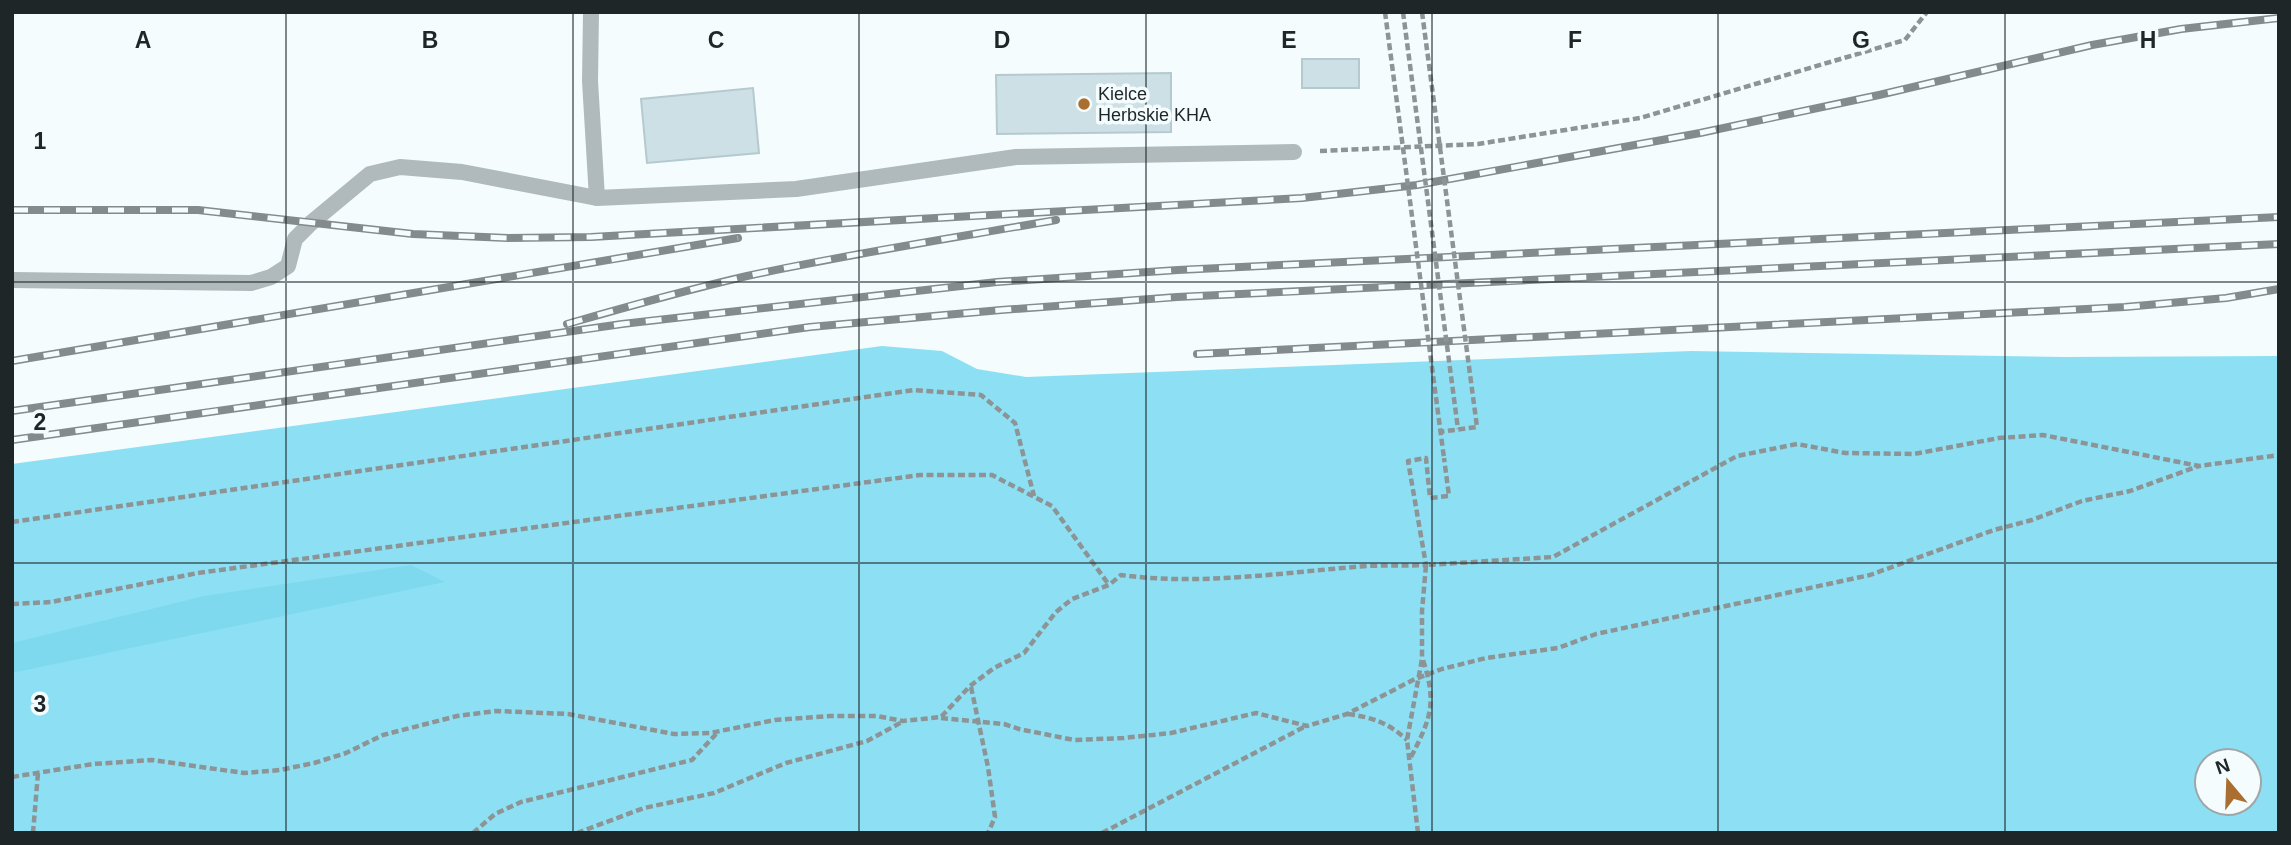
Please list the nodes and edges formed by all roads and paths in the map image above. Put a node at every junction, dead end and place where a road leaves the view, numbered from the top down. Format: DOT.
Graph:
graph roads {
  1 [pos="591,12"];
  2 [pos="1385,12"];
  3 [pos="1402,12"];
  4 [pos="1422,12"];
  5 [pos="1927,12"];
  6 [pos="1294,152"];
  7 [pos="597,198"];
  8 [pos="12,280"];
  9 [pos="1458,429"];
  10 [pos="1439,432"];
  11 [pos="2279,455"];
  12 [pos="2199,467"];
  13 [pos="1035,497"];
  14 [pos="12,522"];
  15 [pos="1426,565"];
  16 [pos="1109,584"];
  17 [pos="12,604"];
  18 [pos="1422,659"];
  19 [pos="1427,674"];
  20 [pos="1420,677"];
  21 [pos="970,686"];
  22 [pos="1347,714"];
  23 [pos="939,717"];
  24 [pos="903,721"];
  25 [pos="977,722"];
  26 [pos="1307,726"];
  27 [pos="717,733"];
  28 [pos="1407,740"];
  29 [pos="1409,760"];
  30 [pos="38,773"];
  31 [pos="12,777"];
  32 [pos="33,833"];
  33 [pos="473,833"];
  34 [pos="577,833"];
  35 [pos="988,833"];
  36 [pos="1102,833"];
  37 [pos="1418,833"];
  1 -- 7 [label="lane"];
  2 -- 10 [label="path, bridge"];
  3 -- 9 [label="path, bridge"];
  4 -- 9 [label="path, bridge"];
  5 -- 6 [label="path"];
  6 -- 7 [label="lane"];
  7 -- 8 [label="lane"];
  9 -- 10 [label="path, bridge"];
  10 -- 15 [label="path, bridge"];
  11 -- 12 [label="path"];
  12 -- 15 [label="path"];
  12 -- 19 [label="path"];
  13 -- 14 [label="path"];
  13 -- 16 [label="path"];
  13 -- 17 [label="path"];
  15 -- 16 [label="path"];
  15 -- 18 [label="path"];
  16 -- 21 [label="path"];
  18 -- 19 [label="path"];
  18 -- 20 [label="path"];
  19 -- 20 [label="path"];
  19 -- 29 [label="path"];
  20 -- 22 [label="path"];
  20 -- 28 [label="path"];
  21 -- 23 [label="path"];
  21 -- 25 [label="path"];
  22 -- 26 [label="path"];
  22 -- 28 [label="path"];
  23 -- 24 [label="path"];
  23 -- 25 [label="path"];
  24 -- 27 [label="path"];
  24 -- 34 [label="path"];
  25 -- 26 [label="path"];
  25 -- 35 [label="path"];
  26 -- 36 [label="path"];
  27 -- 30 [label="path"];
  27 -- 33 [label="path"];
  28 -- 29 [label="path"];
  29 -- 37 [label="path"];
  30 -- 31 [label="path"];
  30 -- 32 [label="path"];
}
